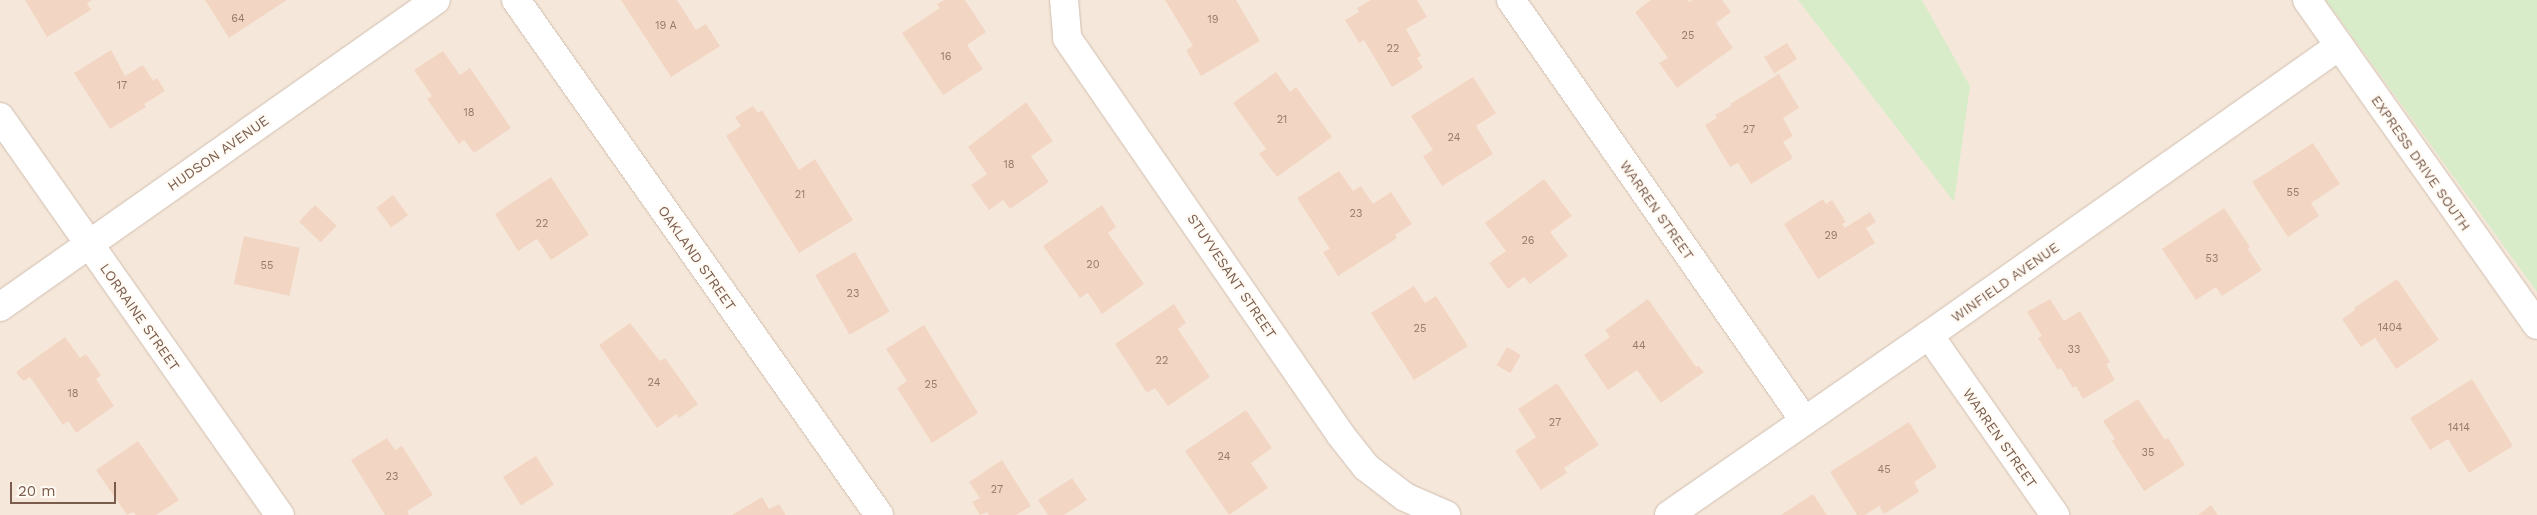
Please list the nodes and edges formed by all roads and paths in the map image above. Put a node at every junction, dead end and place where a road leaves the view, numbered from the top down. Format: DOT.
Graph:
graph roads {
  1 [pos="436,0"];
  2 [pos="516,0"];
  3 [pos="1064,0"];
  4 [pos="1511,0"];
  5 [pos="2307,0"];
  6 [pos="2339,46"];
  7 [pos="0,118"];
  8 [pos="89,244"];
  9 [pos="0,307"];
  10 [pos="2537,325"];
  11 [pos="1929,336"];
  12 [pos="1804,420"];
  13 [pos="280,515"];
  14 [pos="879,515"];
  15 [pos="1446,515"];
  16 [pos="1669,515"];
  17 [pos="2055,515"];
  1 -- 8 [label="street, HUDSON AVENUE"];
  2 -- 14 [label="street, OAKLAND STREET"];
  3 -- 15 [label="street, STUYVESANT STREET"];
  4 -- 12 [label="street, WARREN STREET"];
  5 -- 6 [label="street, EXPRESS DRIVE SOUTH"];
  6 -- 10 [label="street, EXPRESS DRIVE SOUTH"];
  6 -- 11 [label="street, WINFIELD AVENUE"];
  7 -- 8 [label="street, LORRAINE STREET"];
  8 -- 9 [label="street, HUDSON AVENUE"];
  8 -- 13 [label="street, LORRAINE STREET"];
  11 -- 12 [label="street, WINFIELD AVENUE"];
  11 -- 17 [label="street, WARREN STREET"];
  12 -- 16 [label="street, WINFIELD AVENUE"];
}
